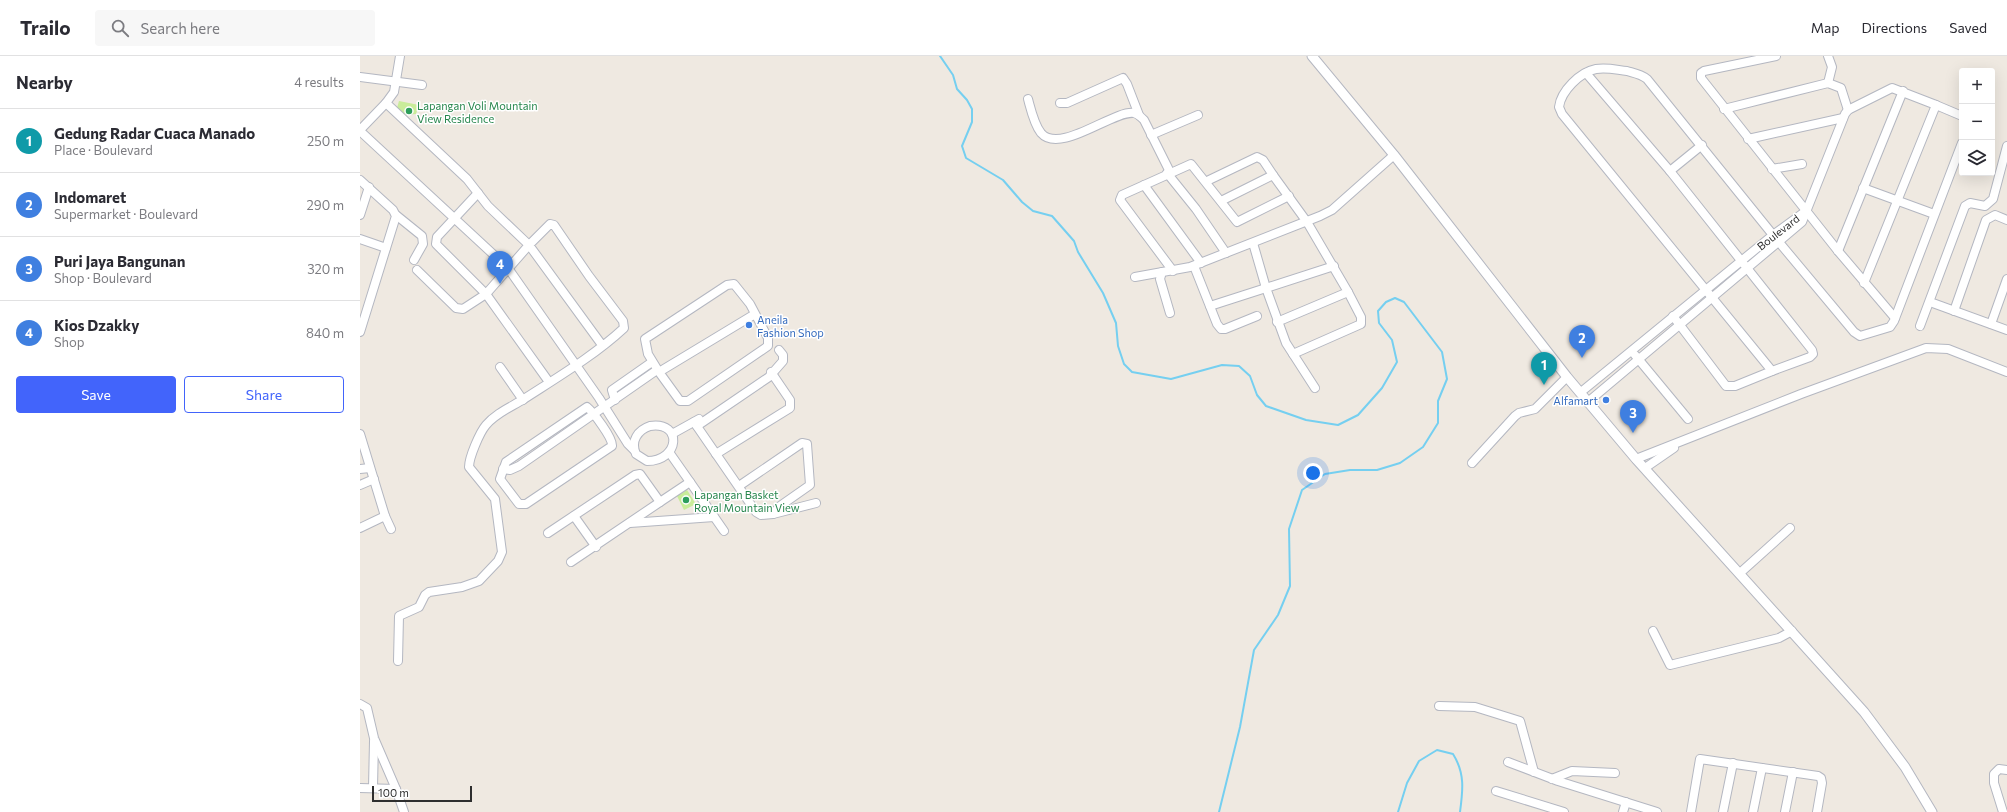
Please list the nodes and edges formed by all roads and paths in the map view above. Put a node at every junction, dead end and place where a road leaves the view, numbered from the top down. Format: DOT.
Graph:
graph roads {
  1 [pos="400,56"];
  2 [pos="1312,56"];
  3 [pos="1776,56"];
  4 [pos="1828,56"];
  5 [pos="1586,73"];
  6 [pos="360,77"];
  7 [pos="396,82"];
  8 [pos="1828,83"];
  9 [pos="422,86"];
  10 [pos="1903,91"];
  11 [pos="1028,99"];
  12 [pos="386,103"];
  13 [pos="1060,103"];
  14 [pos="1936,105"];
  15 [pos="1724,109"];
  16 [pos="1848,110"];
  17 [pos="1139,115"];
  18 [pos="1198,115"];
  19 [pos="1959,115"];
  20 [pos="1843,118"];
  21 [pos="360,130"];
  22 [pos="1151,135"];
  23 [pos="1748,139"];
  24 [pos="1702,145"];
  25 [pos="2007,146"];
  26 [pos="1959,151"];
  27 [pos="1394,155"];
  28 [pos="1802,164"];
  29 [pos="1772,169"];
  30 [pos="1670,171"];
  31 [pos="1169,173"];
  32 [pos="1273,175"];
  33 [pos="1998,178"];
  34 [pos="360,180"];
  35 [pos="1207,181"];
  36 [pos="2007,181"];
  37 [pos="1144,185"];
  38 [pos="369,187"];
  39 [pos="1863,188"];
  40 [pos="478,192"];
  41 [pos="1289,196"];
  42 [pos="1222,201"];
  43 [pos="1896,201"];
  44 [pos="1985,206"];
  45 [pos="1806,211"];
  46 [pos="1934,214"];
  47 [pos="360,215"];
  48 [pos="396,216"];
  49 [pos="455,218"];
  50 [pos="1987,218"];
  51 [pos="2007,220"];
  52 [pos="1307,222"];
  53 [pos="1776,238"];
  54 [pos="360,239"];
  55 [pos="1253,243"];
  56 [pos="529,245"];
  57 [pos="386,248"];
  58 [pos="1838,251"];
  59 [pos="1226,253"];
  60 [pos="414,260"];
  61 [pos="1198,264"];
  62 [pos="1744,264"];
  63 [pos="1334,266"];
  64 [pos="508,268"];
  65 [pos="417,270"];
  66 [pos="1173,270"];
  67 [pos="1162,272"];
  68 [pos="1135,277"];
  69 [pos="2007,279"];
  70 [pos="1864,283"];
  71 [pos="1266,288"];
  72 [pos="1706,289"];
  73 [pos="1348,292"];
  74 [pos="486,294"];
  75 [pos="1712,297"];
  76 [pos="1930,302"];
  77 [pos="364,306"];
  78 [pos="1210,306"];
  79 [pos="1954,311"];
  80 [pos="1170,313"];
  81 [pos="755,314"];
  82 [pos="1257,316"];
  83 [pos="1673,316"];
  84 [pos="1895,318"];
  85 [pos="1277,322"];
  86 [pos="1679,324"];
  87 [pos="1990,324"];
  88 [pos="1920,326"];
  89 [pos="2007,330"];
  90 [pos="360,332"];
  91 [pos="602,345"];
  92 [pos="779,350"];
  93 [pos="1632,351"];
  94 [pos="1293,354"];
  95 [pos="1638,359"];
  96 [pos="652,362"];
  97 [pos="576,364"];
  98 [pos="500,367"];
  99 [pos="658,371"];
  100 [pos="1772,371"];
  101 [pos="772,372"];
  102 [pos="2007,372"];
  103 [pos="1567,377"];
  104 [pos="549,382"];
  105 [pos="1315,388"];
  106 [pos="1581,392"];
  107 [pos="523,400"];
  108 [pos="615,400"];
  109 [pos="1589,400"];
  110 [pos="605,407"];
  111 [pos="593,415"];
  112 [pos="1688,419"];
  113 [pos="696,424"];
  114 [pos="360,434"];
  115 [pos="672,434"];
  116 [pos="1684,440"];
  117 [pos="634,450"];
  118 [pos="669,452"];
  119 [pos="716,454"];
  120 [pos="1636,458"];
  121 [pos="1472,463"];
  122 [pos="370,468"];
  123 [pos="1645,468"];
  124 [pos="360,469"];
  125 [pos="374,480"];
  126 [pos="690,482"];
  127 [pos="360,485"];
  128 [pos="739,486"];
  129 [pos="660,502"];
  130 [pos="816,503"];
  131 [pos="773,514"];
  132 [pos="385,516"];
  133 [pos="574,516"];
  134 [pos="714,517"];
  135 [pos="629,523"];
  136 [pos="360,528"];
  137 [pos="1790,528"];
  138 [pos="391,529"];
  139 [pos="724,531"];
  140 [pos="548,533"];
  141 [pos="596,547"];
  142 [pos="571,562"];
  143 [pos="1740,573"];
  144 [pos="1653,631"];
  145 [pos="1792,631"];
  146 [pos="398,661"];
  147 [pos="360,704"];
  148 [pos="1438,706"];
  149 [pos="374,738"];
  150 [pos="1508,762"];
  151 [pos="1733,763"];
  152 [pos="1762,768"];
  153 [pos="2007,770"];
  154 [pos="1534,772"];
  155 [pos="1793,772"];
  156 [pos="1614,773"];
  157 [pos="1552,779"];
  158 [pos="360,788"];
  159 [pos="373,788"];
  160 [pos="396,789"];
  161 [pos="1496,790"];
  162 [pos="1626,802"];
  163 [pos="404,812"];
  164 [pos="1564,812"];
  165 [pos="1623,812"];
  166 [pos="1657,812"];
  167 [pos="1691,812"];
  168 [pos="1723,812"];
  169 [pos="1753,812"];
  170 [pos="1785,812"];
  171 [pos="1816,812"];
  172 [pos="1932,812"];
  173 [pos="2003,812"];
  1 -- 7 [label="street"];
  2 -- 27 [label="street"];
  3 -- 15 [label="street"];
  4 -- 8 [label="street"];
  5 -- 24 [label="street"];
  5 -- 30 [label="street"];
  5 -- 72 [label="street"];
  6 -- 7 [label="street"];
  7 -- 9 [label="street"];
  7 -- 12 [label="street"];
  8 -- 15 [label="street"];
  8 -- 16 [label="street"];
  10 -- 14 [label="street"];
  10 -- 16 [label="street"];
  10 -- 39 [label="street"];
  11 -- 17 [label="street"];
  12 -- 21 [label="street"];
  12 -- 40 [label="street"];
  13 -- 17 [label="street"];
  14 -- 19 [label="street"];
  14 -- 43 [label="street"];
  15 -- 23 [label="street"];
  16 -- 20 [label="street"];
  17 -- 22 [label="street"];
  18 -- 22 [label="street"];
  20 -- 23 [label="street"];
  20 -- 45 [label="street"];
  21 -- 49 [label="street"];
  22 -- 31 [label="street"];
  23 -- 29 [label="street"];
  24 -- 30 [label="street"];
  24 -- 53 [label="street"];
  25 -- 33 [label="street"];
  26 -- 46 [label="street"];
  27 -- 52 [label="street"];
  27 -- 103 [label="street"];
  28 -- 29 [label="street"];
  29 -- 45 [label="street"];
  30 -- 62 [label="street"];
  31 -- 35 [label="street"];
  31 -- 37 [label="street"];
  31 -- 59 [label="street"];
  32 -- 35 [label="street"];
  32 -- 41 [label="street"];
  32 -- 42 [label="street"];
  33 -- 36 [label="street"];
  33 -- 44 [label="street"];
  34 -- 38 [label="street"];
  35 -- 42 [label="street"];
  37 -- 61 [label="street"];
  37 -- 66 [label="street"];
  38 -- 47 [label="street"];
  38 -- 48 [label="street"];
  39 -- 43 [label="street"];
  39 -- 58 [label="street"];
  40 -- 49 [label="street"];
  40 -- 56 [label="street"];
  41 -- 42 [label="street"];
  41 -- 52 [label="street"];
  43 -- 46 [label="street"];
  43 -- 70 [label="street"];
  44 -- 50 [label="street"];
  44 -- 76 [label="street"];
  45 -- 53 [label="street, Boulevard"];
  45 -- 58 [label="street"];
  46 -- 84 [label="street"];
  48 -- 57 [label="street"];
  48 -- 60 [label="street"];
  49 -- 64 [label="street"];
  49 -- 74 [label="street"];
  50 -- 51 [label="street"];
  50 -- 79 [label="street"];
  52 -- 55 [label="street"];
  52 -- 63 [label="street"];
  53 -- 62 [label="street, Boulevard"];
  53 -- 84 [label="street"];
  54 -- 57 [label="street"];
  55 -- 59 [label="street"];
  55 -- 71 [label="street"];
  56 -- 64 [label="street"];
  56 -- 91 [label="street"];
  56 -- 91 [label="street"];
  57 -- 77 [label="street"];
  58 -- 70 [label="street"];
  59 -- 61 [label="street"];
  61 -- 66 [label="street"];
  61 -- 78 [label="street"];
  62 -- 72 [label="street, Boulevard"];
  62 -- 75 [label="street, Boulevard"];
  62 -- 100 [label="street"];
  63 -- 71 [label="street"];
  63 -- 73 [label="street"];
  64 -- 74 [label="street"];
  64 -- 97 [label="street"];
  65 -- 74 [label="street"];
  66 -- 67 [label="street"];
  67 -- 68 [label="street"];
  67 -- 80 [label="street"];
  69 -- 87 [label="street"];
  70 -- 84 [label="street"];
  71 -- 78 [label="street"];
  71 -- 85 [label="street"];
  72 -- 75 [label="street"];
  72 -- 83 [label="street, Boulevard"];
  73 -- 85 [label="street"];
  73 -- 94 [label="street"];
  74 -- 104 [label="street"];
  75 -- 86 [label="street, Boulevard"];
  75 -- 100 [label="street"];
  76 -- 79 [label="street"];
  76 -- 88 [label="street"];
  77 -- 90 [label="street"];
  78 -- 82 [label="street"];
  79 -- 87 [label="street"];
  81 -- 96 [label="street"];
  81 -- 99 [label="street"];
  81 -- 99 [label="street"];
  83 -- 86 [label="street"];
  83 -- 93 [label="street, Boulevard"];
  85 -- 94 [label="street"];
  86 -- 95 [label="street, Boulevard"];
  86 -- 100 [label="street"];
  87 -- 89 [label="street"];
  91 -- 97 [label="street"];
  92 -- 101 [label="street"];
  93 -- 95 [label="street"];
  93 -- 106 [label="street, Boulevard"];
  94 -- 105 [label="street"];
  95 -- 109 [label="street, Boulevard"];
  95 -- 112 [label="street"];
  96 -- 99 [label="street"];
  96 -- 108 [label="street"];
  97 -- 104 [label="street"];
  97 -- 110 [label="street"];
  98 -- 107 [label="street"];
  99 -- 108 [label="street"];
  101 -- 113 [label="street"];
  101 -- 119 [label="street"];
  102 -- 116 [label="street"];
  103 -- 106 [label="street"];
  103 -- 121 [label="street"];
  104 -- 107 [label="street"];
  106 -- 109 [label="street"];
  107 -- 146 [label="street"];
  108 -- 110 [label="street"];
  109 -- 120 [label="street"];
  110 -- 111 [label="street"];
  110 -- 117 [label="street"];
  111 -- 111 [label="street"];
  113 -- 115 [label="street"];
  113 -- 119 [label="street"];
  114 -- 122 [label="street"];
  115 -- 117 [label="street"];
  115 -- 118 [label="street"];
  116 -- 120 [label="street"];
  116 -- 123 [label="street"];
  117 -- 118 [label="street"];
  118 -- 126 [label="street"];
  119 -- 128 [label="street"];
  120 -- 123 [label="street"];
  122 -- 124 [label="street"];
  122 -- 125 [label="street"];
  123 -- 143 [label="street"];
  125 -- 127 [label="street"];
  125 -- 132 [label="street"];
  126 -- 129 [label="street"];
  126 -- 134 [label="street"];
  128 -- 131 [label="street"];
  128 -- 131 [label="street"];
  129 -- 133 [label="street"];
  129 -- 135 [label="street"];
  130 -- 131 [label="street"];
  132 -- 136 [label="street"];
  132 -- 138 [label="street"];
  133 -- 140 [label="street"];
  133 -- 141 [label="street"];
  134 -- 135 [label="street"];
  134 -- 139 [label="street"];
  135 -- 141 [label="street"];
  137 -- 143 [label="street"];
  141 -- 142 [label="street"];
  143 -- 145 [label="street"];
  144 -- 145 [label="street"];
  145 -- 172 [label="street"];
  147 -- 149 [label="street"];
  148 -- 154 [label="street"];
  149 -- 159 [label="street"];
  149 -- 160 [label="street"];
  150 -- 154 [label="street"];
  151 -- 152 [label="street"];
  151 -- 167 [label="street"];
  151 -- 168 [label="street"];
  152 -- 155 [label="street"];
  152 -- 169 [label="street"];
  153 -- 173 [label="street"];
  154 -- 157 [label="street"];
  155 -- 170 [label="street"];
  155 -- 171 [label="street"];
  156 -- 157 [label="street"];
  157 -- 162 [label="street"];
  158 -- 159 [label="street"];
  159 -- 160 [label="street"];
  160 -- 163 [label="street"];
  161 -- 164 [label="street"];
  162 -- 165 [label="street"];
  162 -- 166 [label="street"];
}
